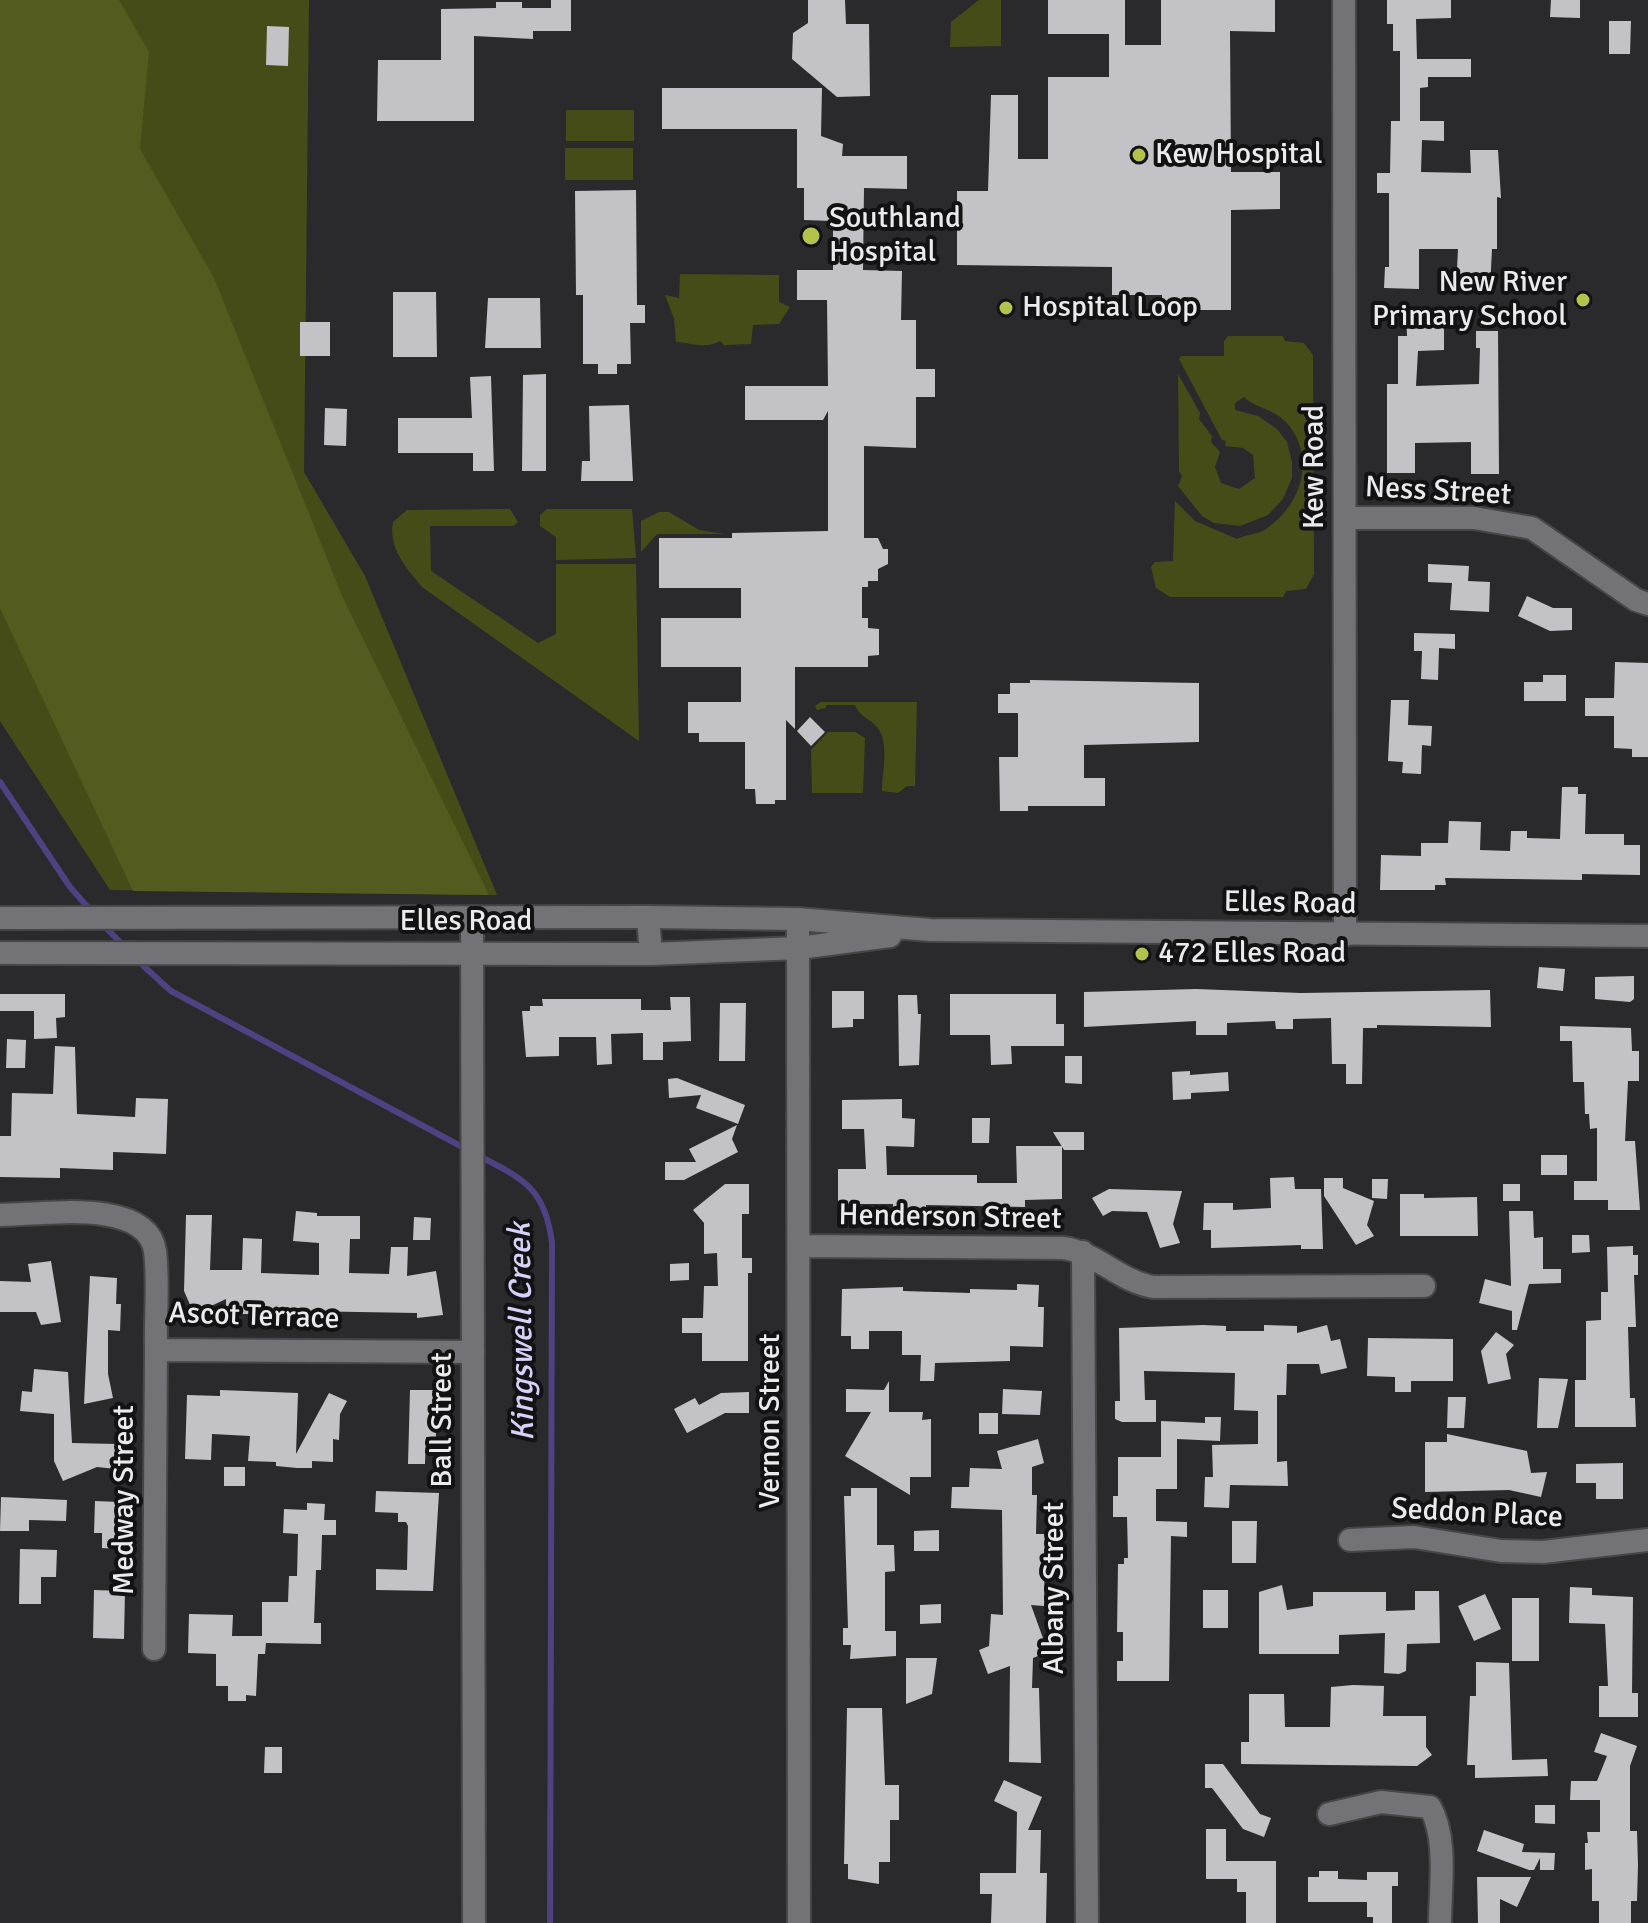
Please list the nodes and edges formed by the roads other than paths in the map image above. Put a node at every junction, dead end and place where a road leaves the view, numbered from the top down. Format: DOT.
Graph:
graph roads {
  1 [pos="1344,0"];
  2 [pos="1345,518"];
  3 [pos="1648,604"];
  4 [pos="472,917"];
  5 [pos="648,917"];
  6 [pos="0,918"];
  7 [pos="798,919"];
  8 [pos="930,930"];
  9 [pos="1345,935"];
  10 [pos="1648,936"];
  11 [pos="799,948"];
  12 [pos="472,951"];
  13 [pos="0,953"];
  14 [pos="651,954"];
  15 [pos="0,1215"];
  16 [pos="801,1246"];
  17 [pos="1083,1252"];
  18 [pos="1424,1286"];
  19 [pos="156,1350"];
  20 [pos="473,1352"];
  21 [pos="1350,1540"];
  22 [pos="1648,1540"];
  23 [pos="154,1649"];
  24 [pos="1329,1814"];
  25 [pos="474,1923"];
  26 [pos="799,1923"];
  27 [pos="1087,1923"];
  28 [pos="1440,1923"];
  1 -- 2 [label="street, Kew Road"];
  2 -- 3 [label="street, Ness Street"];
  2 -- 9 [label="street, Kew Road"];
  4 -- 5 [label="street, Elles Road"];
  4 -- 6 [label="street, Elles Road"];
  4 -- 12 [label="street, Ball Street"];
  5 -- 7 [label="street, Elles Road"];
  5 -- 14 [label="street"];
  7 -- 8 [label="street, Elles Road"];
  7 -- 11 [label="street, Vernon Street"];
  8 -- 9 [label="street, Elles Road"];
  8 -- 11 [label="street, Elles Road"];
  9 -- 10 [label="street, Elles Road"];
  11 -- 14 [label="street, Elles Road"];
  11 -- 16 [label="street, Vernon Street"];
  12 -- 13 [label="street, Elles Road"];
  12 -- 14 [label="street, Elles Road"];
  12 -- 20 [label="street, Ball Street"];
  15 -- 19 [label="street, Ascot Terrace"];
  16 -- 17 [label="street, Henderson Street"];
  16 -- 26 [label="street, Vernon Street"];
  17 -- 18 [label="street, Henderson Street"];
  17 -- 27 [label="street, Albany Street"];
  19 -- 20 [label="street, Ascot Terrace"];
  19 -- 23 [label="street, Medway Street"];
  20 -- 25 [label="street, Ball Street"];
  21 -- 22 [label="street, Seddon Place"];
  24 -- 28 [label="street"];
}
